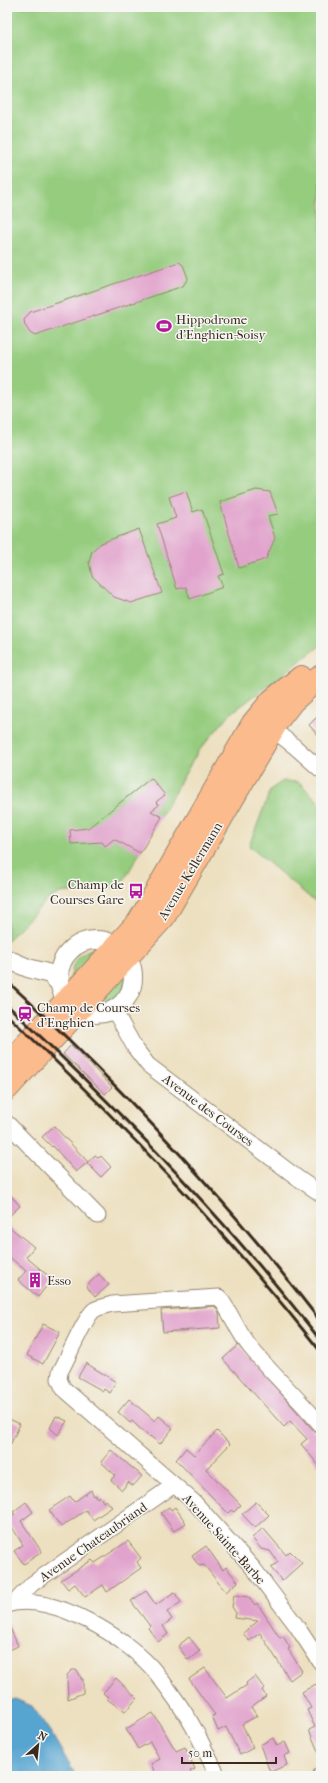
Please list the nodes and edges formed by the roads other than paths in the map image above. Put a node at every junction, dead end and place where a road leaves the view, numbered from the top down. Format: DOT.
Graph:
graph roads {
  1 [pos="321,661"];
  2 [pos="321,676"];
  3 [pos="265,723"];
  4 [pos="321,770"];
  5 [pos="122,951"];
  6 [pos="7,958"];
  7 [pos="64,959"];
  8 [pos="68,998"];
  9 [pos="114,1010"];
  10 [pos="7,1065"];
  11 [pos="7,1089"];
  12 [pos="7,1123"];
  13 [pos="321,1194"];
  14 [pos="98,1216"];
  15 [pos="321,1425"];
  16 [pos="174,1485"];
  17 [pos="11,1604"];
  18 [pos="321,1664"];
  19 [pos="218,1776"];
  1 -- 3 [label="main road, Avenue Kellermann"];
  2 -- 3 [label="main road, Avenue Kellermann"];
  3 -- 4 [label="street"];
  3 -- 5 [label="main road, Avenue Kellermann"];
  5 -- 7 [label="street"];
  5 -- 8 [label="main road, Avenue Kellermann"];
  5 -- 9 [label="street"];
  6 -- 7 [label="street"];
  6 -- 8 [label="street"];
  7 -- 8 [label="street"];
  8 -- 9 [label="street"];
  8 -- 10 [label="main road, Avenue Kellermann"];
  8 -- 11 [label="main road, Avenue Kellermann"];
  9 -- 13 [label="street, Avenue des Courses"];
  12 -- 14 [label="street"];
  15 -- 16 [label="street, Avenue Sainte-Barbe"];
  16 -- 17 [label="street, Avenue Chateaubriand"];
  16 -- 18 [label="street, Avenue Sainte-Barbe"];
  17 -- 19 [label="street"];
}
